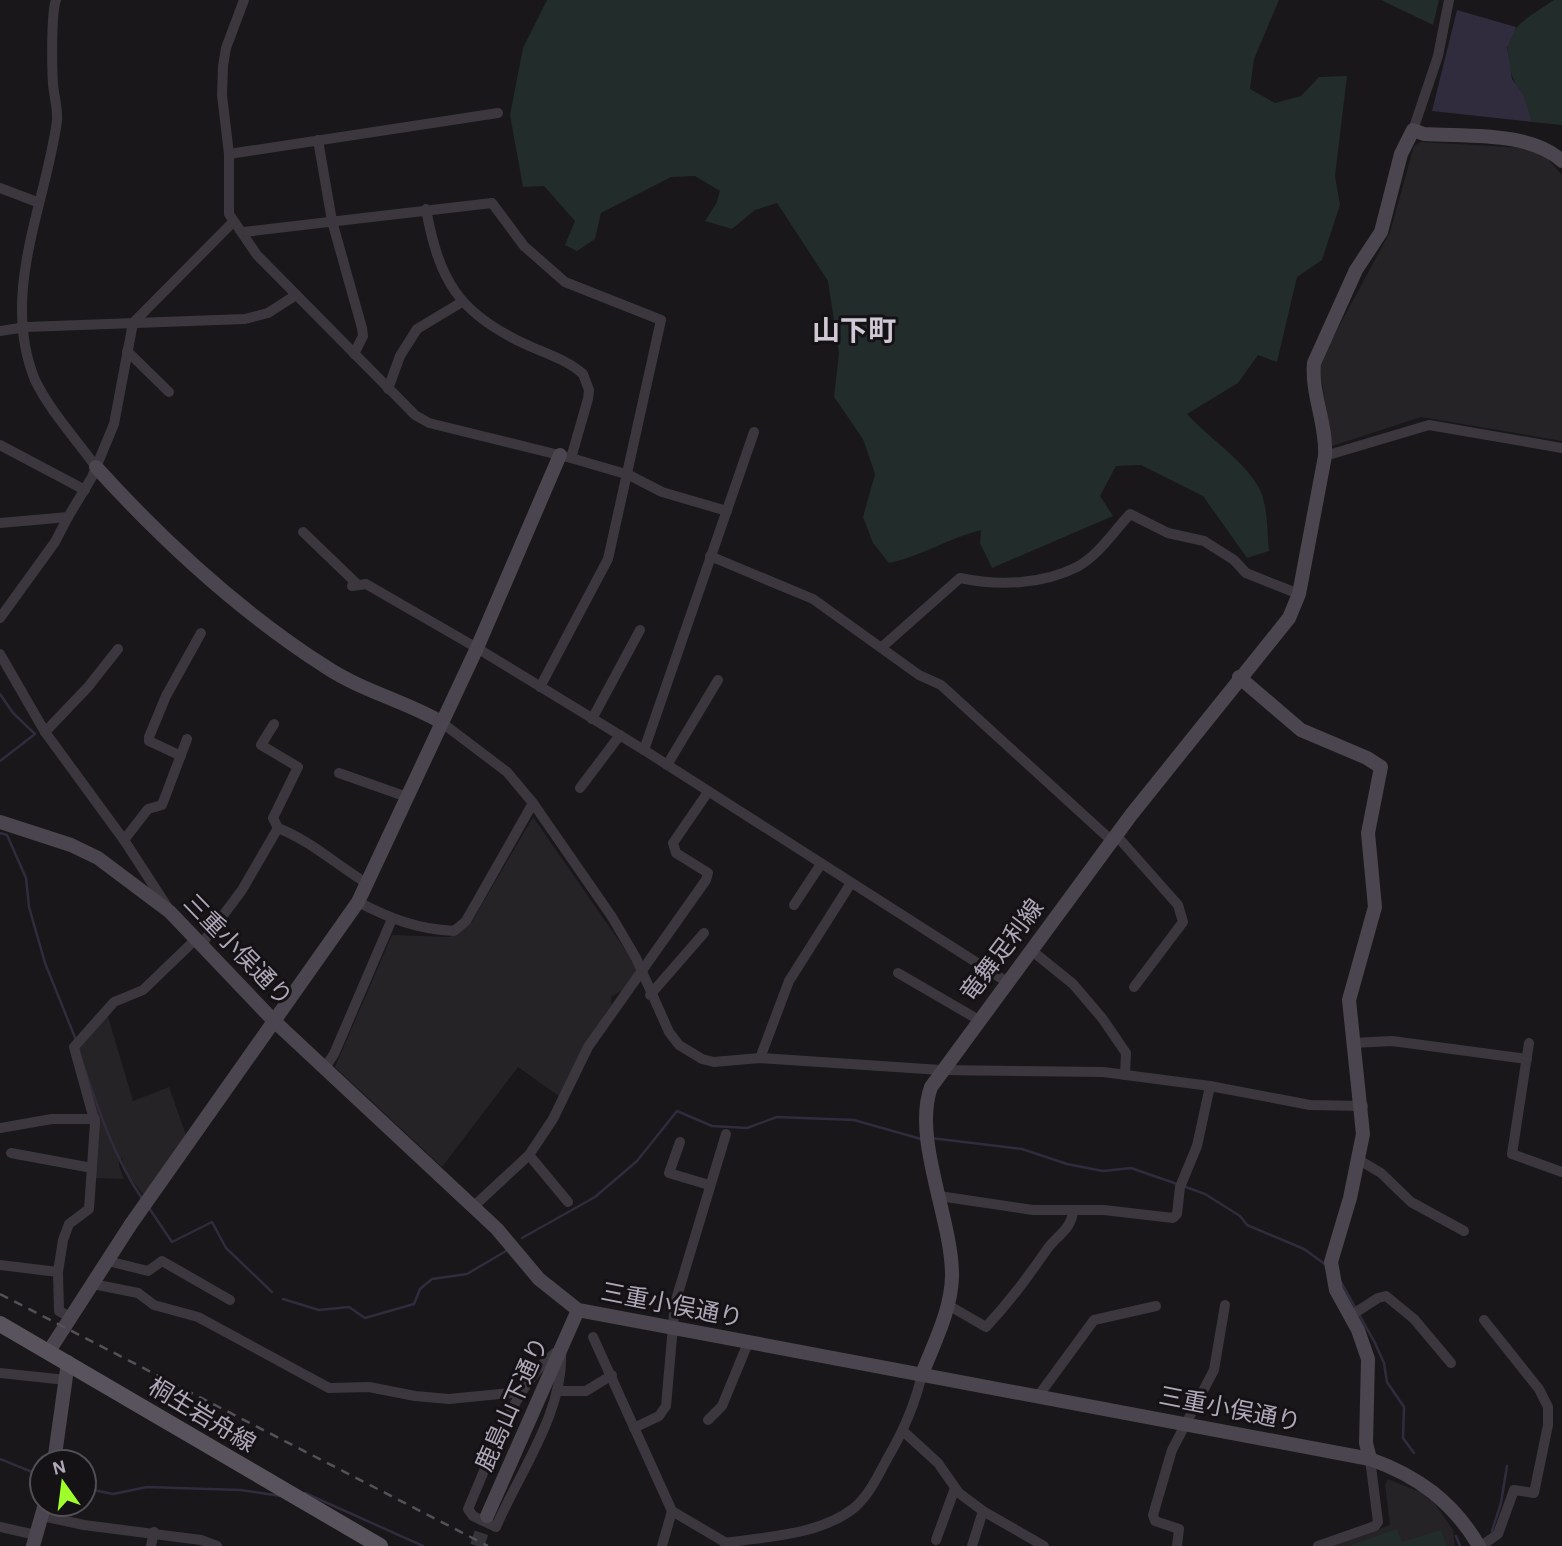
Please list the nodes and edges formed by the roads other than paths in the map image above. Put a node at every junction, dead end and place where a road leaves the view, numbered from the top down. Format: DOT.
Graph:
graph roads {
  1 [pos="244,0"];
  2 [pos="1449,0"];
  3 [pos="54,1"];
  4 [pos="498,113"];
  5 [pos="1413,130"];
  6 [pos="318,140"];
  7 [pos="229,154"];
  8 [pos="1562,160"];
  9 [pos="0,188"];
  10 [pos="37,202"];
  11 [pos="426,209"];
  12 [pos="332,221"];
  13 [pos="233,222"];
  14 [pos="244,232"];
  15 [pos="296,295"];
  16 [pos="462,302"];
  17 [pos="133,323"];
  18 [pos="21,328"];
  19 [pos="0,331"];
  20 [pos="127,351"];
  21 [pos="354,355"];
  22 [pos="388,389"];
  23 [pos="169,392"];
  24 [pos="754,432"];
  25 [pos="0,444"];
  26 [pos="1562,448"];
  27 [pos="565,456"];
  28 [pos="1325,456"];
  29 [pos="96,467"];
  30 [pos="629,475"];
  31 [pos="85,490"];
  32 [pos="727,511"];
  33 [pos="68,517"];
  34 [pos="0,523"];
  35 [pos="303,533"];
  36 [pos="710,555"];
  37 [pos="1299,594"];
  38 [pos="0,618"];
  39 [pos="640,630"];
  40 [pos="201,634"];
  41 [pos="881,647"];
  42 [pos="477,648"];
  43 [pos="118,649"];
  44 [pos="0,654"];
  45 [pos="1239,677"];
  46 [pos="718,680"];
  47 [pos="540,687"];
  48 [pos="592,719"];
  49 [pos="442,722"];
  50 [pos="274,724"];
  51 [pos="46,732"];
  52 [pos="620,735"];
  53 [pos="187,739"];
  54 [pos="644,750"];
  55 [pos="181,756"];
  56 [pos="667,765"];
  57 [pos="339,774"];
  58 [pos="580,788"];
  59 [pos="708,792"];
  60 [pos="407,797"];
  61 [pos="533,803"];
  62 [pos="0,822"];
  63 [pos="278,828"];
  64 [pos="1114,838"];
  65 [pos="124,840"];
  66 [pos="821,864"];
  67 [pos="852,883"];
  68 [pos="368,884"];
  69 [pos="358,902"];
  70 [pos="794,905"];
  71 [pos="170,912"];
  72 [pos="392,919"];
  73 [pos="704,933"];
  74 [pos="198,942"];
  75 [pos="1031,950"];
  76 [pos="640,971"];
  77 [pos="898,973"];
  78 [pos="1007,982"];
  79 [pos="1134,987"];
  80 [pos="650,995"];
  81 [pos="273,1020"];
  82 [pos="979,1020"];
  83 [pos="1353,1043"];
  84 [pos="1530,1043"];
  85 [pos="760,1058"];
  86 [pos="1527,1059"];
  87 [pos="324,1069"];
  88 [pos="941,1070"];
  89 [pos="1125,1075"];
  90 [pos="1210,1086"];
  91 [pos="1363,1106"];
  92 [pos="95,1119"];
  93 [pos="0,1128"];
  94 [pos="726,1134"];
  95 [pos="680,1142"];
  96 [pos="11,1153"];
  97 [pos="528,1155"];
  98 [pos="1359,1160"];
  99 [pos="92,1168"];
  100 [pos="1562,1172"];
  101 [pos="709,1185"];
  102 [pos="939,1196"];
  103 [pos="568,1202"];
  104 [pos="474,1207"];
  105 [pos="1073,1212"];
  106 [pos="1464,1231"];
  107 [pos="108,1261"];
  108 [pos="0,1265"];
  109 [pos="58,1272"];
  110 [pos="93,1284"];
  111 [pos="230,1300"];
  112 [pos="948,1305"];
  113 [pos="1156,1306"];
  114 [pos="1225,1306"];
  115 [pos="578,1310"];
  116 [pos="1350,1316"];
  117 [pos="71,1317"];
  118 [pos="1484,1320"];
  119 [pos="0,1324"];
  120 [pos="671,1329"];
  121 [pos="593,1337"];
  122 [pos="748,1343"];
  123 [pos="561,1349"];
  124 [pos="49,1352"];
  125 [pos="68,1362"];
  126 [pos="1451,1363"];
  127 [pos="0,1373"];
  128 [pos="922,1374"];
  129 [pos="612,1375"];
  130 [pos="66,1380"];
  131 [pos="559,1391"];
  132 [pos="521,1392"];
  133 [pos="1039,1395"];
  134 [pos="708,1420"];
  135 [pos="1186,1425"];
  136 [pos="634,1428"];
  137 [pos="903,1431"];
  138 [pos="56,1448"];
  139 [pos="1370,1460"];
  140 [pos="955,1488"];
  141 [pos="671,1511"];
  142 [pos="983,1511"];
  143 [pos="487,1516"];
  144 [pos="41,1518"];
  145 [pos="65,1518"];
  146 [pos="0,1527"];
  147 [pos="154,1532"];
  148 [pos="936,1540"];
  149 [pos="35,1541"];
  150 [pos="200,1543"];
  151 [pos="369,1544"];
  152 [pos="728,1544"];
  153 [pos="151,1546"];
  154 [pos="217,1546"];
  155 [pos="662,1546"];
  156 [pos="972,1546"];
  157 [pos="1044,1546"];
  158 [pos="1177,1546"];
  159 [pos="1318,1546"];
  160 [pos="1480,1546"];
  1 -- 7 [label="street"];
  2 -- 5 [label="street"];
  3 -- 10 [label="street"];
  4 -- 6 [label="street"];
  5 -- 8 [label="street"];
  5 -- 28 [label="street, 竜舞足利線"];
  6 -- 7 [label="street"];
  6 -- 12 [label="street"];
  7 -- 13 [label="street"];
  9 -- 10 [label="street"];
  10 -- 18 [label="street"];
  11 -- 12 [label="street"];
  11 -- 16 [label="street"];
  11 -- 30 [label="street"];
  12 -- 14 [label="street"];
  12 -- 21 [label="street"];
  13 -- 14 [label="street"];
  13 -- 17 [label="street"];
  14 -- 15 [label="street"];
  15 -- 17 [label="street"];
  15 -- 21 [label="street"];
  16 -- 22 [label="street"];
  16 -- 27 [label="street"];
  17 -- 18 [label="street"];
  17 -- 20 [label="street"];
  18 -- 19 [label="street"];
  18 -- 29 [label="street"];
  20 -- 23 [label="street"];
  20 -- 29 [label="street"];
  21 -- 22 [label="street"];
  22 -- 27 [label="street"];
  24 -- 32 [label="street"];
  25 -- 31 [label="street"];
  26 -- 28 [label="street"];
  27 -- 30 [label="street"];
  27 -- 42 [label="street"];
  28 -- 37 [label="street, 竜舞足利線"];
  29 -- 31 [label="street"];
  29 -- 49 [label="street"];
  30 -- 32 [label="street"];
  30 -- 47 [label="street"];
  31 -- 33 [label="street"];
  32 -- 36 [label="street"];
  33 -- 34 [label="street"];
  33 -- 38 [label="street"];
  35 -- 42 [label="street"];
  36 -- 41 [label="street"];
  36 -- 54 [label="street"];
  37 -- 41 [label="street"];
  37 -- 45 [label="street, 竜舞足利線"];
  39 -- 48 [label="street"];
  40 -- 55 [label="street"];
  41 -- 64 [label="street"];
  42 -- 47 [label="street"];
  42 -- 49 [label="street"];
  43 -- 51 [label="street"];
  44 -- 51 [label="street"];
  45 -- 64 [label="street, 竜舞足利線"];
  45 -- 83 [label="street"];
  46 -- 56 [label="street"];
  47 -- 48 [label="street"];
  48 -- 52 [label="street"];
  49 -- 60 [label="street"];
  49 -- 61 [label="street"];
  50 -- 63 [label="street"];
  51 -- 65 [label="street"];
  52 -- 54 [label="street"];
  52 -- 58 [label="street"];
  53 -- 55 [label="street"];
  54 -- 56 [label="street"];
  55 -- 65 [label="street"];
  56 -- 59 [label="street"];
  57 -- 60 [label="street"];
  59 -- 66 [label="street"];
  59 -- 76 [label="street"];
  60 -- 68 [label="street"];
  61 -- 72 [label="street"];
  61 -- 76 [label="street"];
  62 -- 71 [label="street, 三重小俣通り"];
  63 -- 68 [label="street"];
  63 -- 74 [label="street"];
  64 -- 75 [label="street, 竜舞足利線"];
  64 -- 79 [label="street"];
  65 -- 71 [label="street"];
  66 -- 67 [label="street"];
  66 -- 70 [label="street"];
  67 -- 78 [label="street"];
  67 -- 85 [label="street"];
  68 -- 69 [label="street"];
  69 -- 72 [label="street"];
  69 -- 81 [label="street"];
  71 -- 74 [label="street, 三重小俣通り"];
  72 -- 87 [label="street"];
  73 -- 80 [label="street"];
  74 -- 81 [label="street, 三重小俣通り"];
  74 -- 92 [label="street"];
  75 -- 78 [label="street, 竜舞足利線"];
  75 -- 89 [label="street"];
  76 -- 80 [label="street"];
  76 -- 97 [label="street"];
  77 -- 82 [label="street"];
  78 -- 82 [label="street, 竜舞足利線"];
  80 -- 85 [label="street"];
  81 -- 87 [label="street, 三重小俣通り"];
  81 -- 107 [label="street"];
  82 -- 88 [label="street, 竜舞足利線"];
  83 -- 86 [label="street"];
  83 -- 91 [label="street"];
  84 -- 86 [label="street"];
  85 -- 88 [label="street"];
  86 -- 100 [label="street"];
  87 -- 104 [label="street, 三重小俣通り"];
  88 -- 89 [label="street"];
  88 -- 102 [label="street, 竜舞足利線"];
  89 -- 90 [label="street"];
  90 -- 91 [label="street"];
  90 -- 105 [label="street"];
  91 -- 98 [label="street"];
  92 -- 93 [label="street"];
  92 -- 99 [label="street"];
  94 -- 101 [label="street"];
  95 -- 101 [label="street"];
  96 -- 99 [label="street"];
  97 -- 103 [label="street"];
  97 -- 104 [label="street"];
  98 -- 106 [label="street"];
  98 -- 116 [label="street"];
  99 -- 109 [label="street"];
  101 -- 120 [label="street"];
  102 -- 105 [label="street"];
  102 -- 112 [label="street, 竜舞足利線"];
  104 -- 115 [label="street, 三重小俣通り"];
  105 -- 112 [label="street"];
  107 -- 110 [label="street"];
  107 -- 111 [label="street"];
  108 -- 109 [label="street"];
  109 -- 117 [label="street"];
  110 -- 117 [label="street"];
  110 -- 132 [label="street"];
  112 -- 128 [label="street, 竜舞足利線"];
  113 -- 133 [label="street"];
  114 -- 135 [label="street"];
  115 -- 120 [label="street, 三重小俣通り"];
  115 -- 123 [label="street, 鹿島山下通り"];
  116 -- 126 [label="street"];
  116 -- 139 [label="street"];
  117 -- 124 [label="street"];
  118 -- 160 [label="street"];
  119 -- 124 [label="main road, 桐生岩舟線"];
  120 -- 122 [label="street, 三重小俣通り"];
  120 -- 136 [label="street"];
  121 -- 129 [label="street"];
  122 -- 128 [label="street, 三重小俣通り"];
  122 -- 134 [label="street"];
  123 -- 131 [label="street"];
  123 -- 132 [label="street"];
  123 -- 143 [label="street, 鹿島山下通り"];
  124 -- 125 [label="main road, 桐生岩舟線"];
  125 -- 130 [label="street"];
  125 -- 151 [label="main road, 桐生岩舟線"];
  127 -- 130 [label="street"];
  128 -- 133 [label="street, 三重小俣通り"];
  128 -- 137 [label="street"];
  129 -- 131 [label="street"];
  129 -- 136 [label="street"];
  130 -- 138 [label="street"];
  131 -- 132 [label="street"];
  133 -- 135 [label="street, 三重小俣通り"];
  135 -- 139 [label="street, 三重小俣通り"];
  135 -- 158 [label="street"];
  136 -- 141 [label="street"];
  137 -- 140 [label="street"];
  137 -- 152 [label="street"];
  139 -- 159 [label="street"];
  139 -- 160 [label="street, 三重小俣通り"];
  140 -- 142 [label="street"];
  140 -- 148 [label="street"];
  141 -- 152 [label="street"];
  141 -- 155 [label="street"];
  142 -- 156 [label="street"];
  142 -- 157 [label="street"];
  144 -- 149 [label="street"];
  145 -- 147 [label="street"];
  146 -- 149 [label="street"];
  147 -- 150 [label="street"];
  147 -- 153 [label="street"];
  150 -- 154 [label="street"];
}
